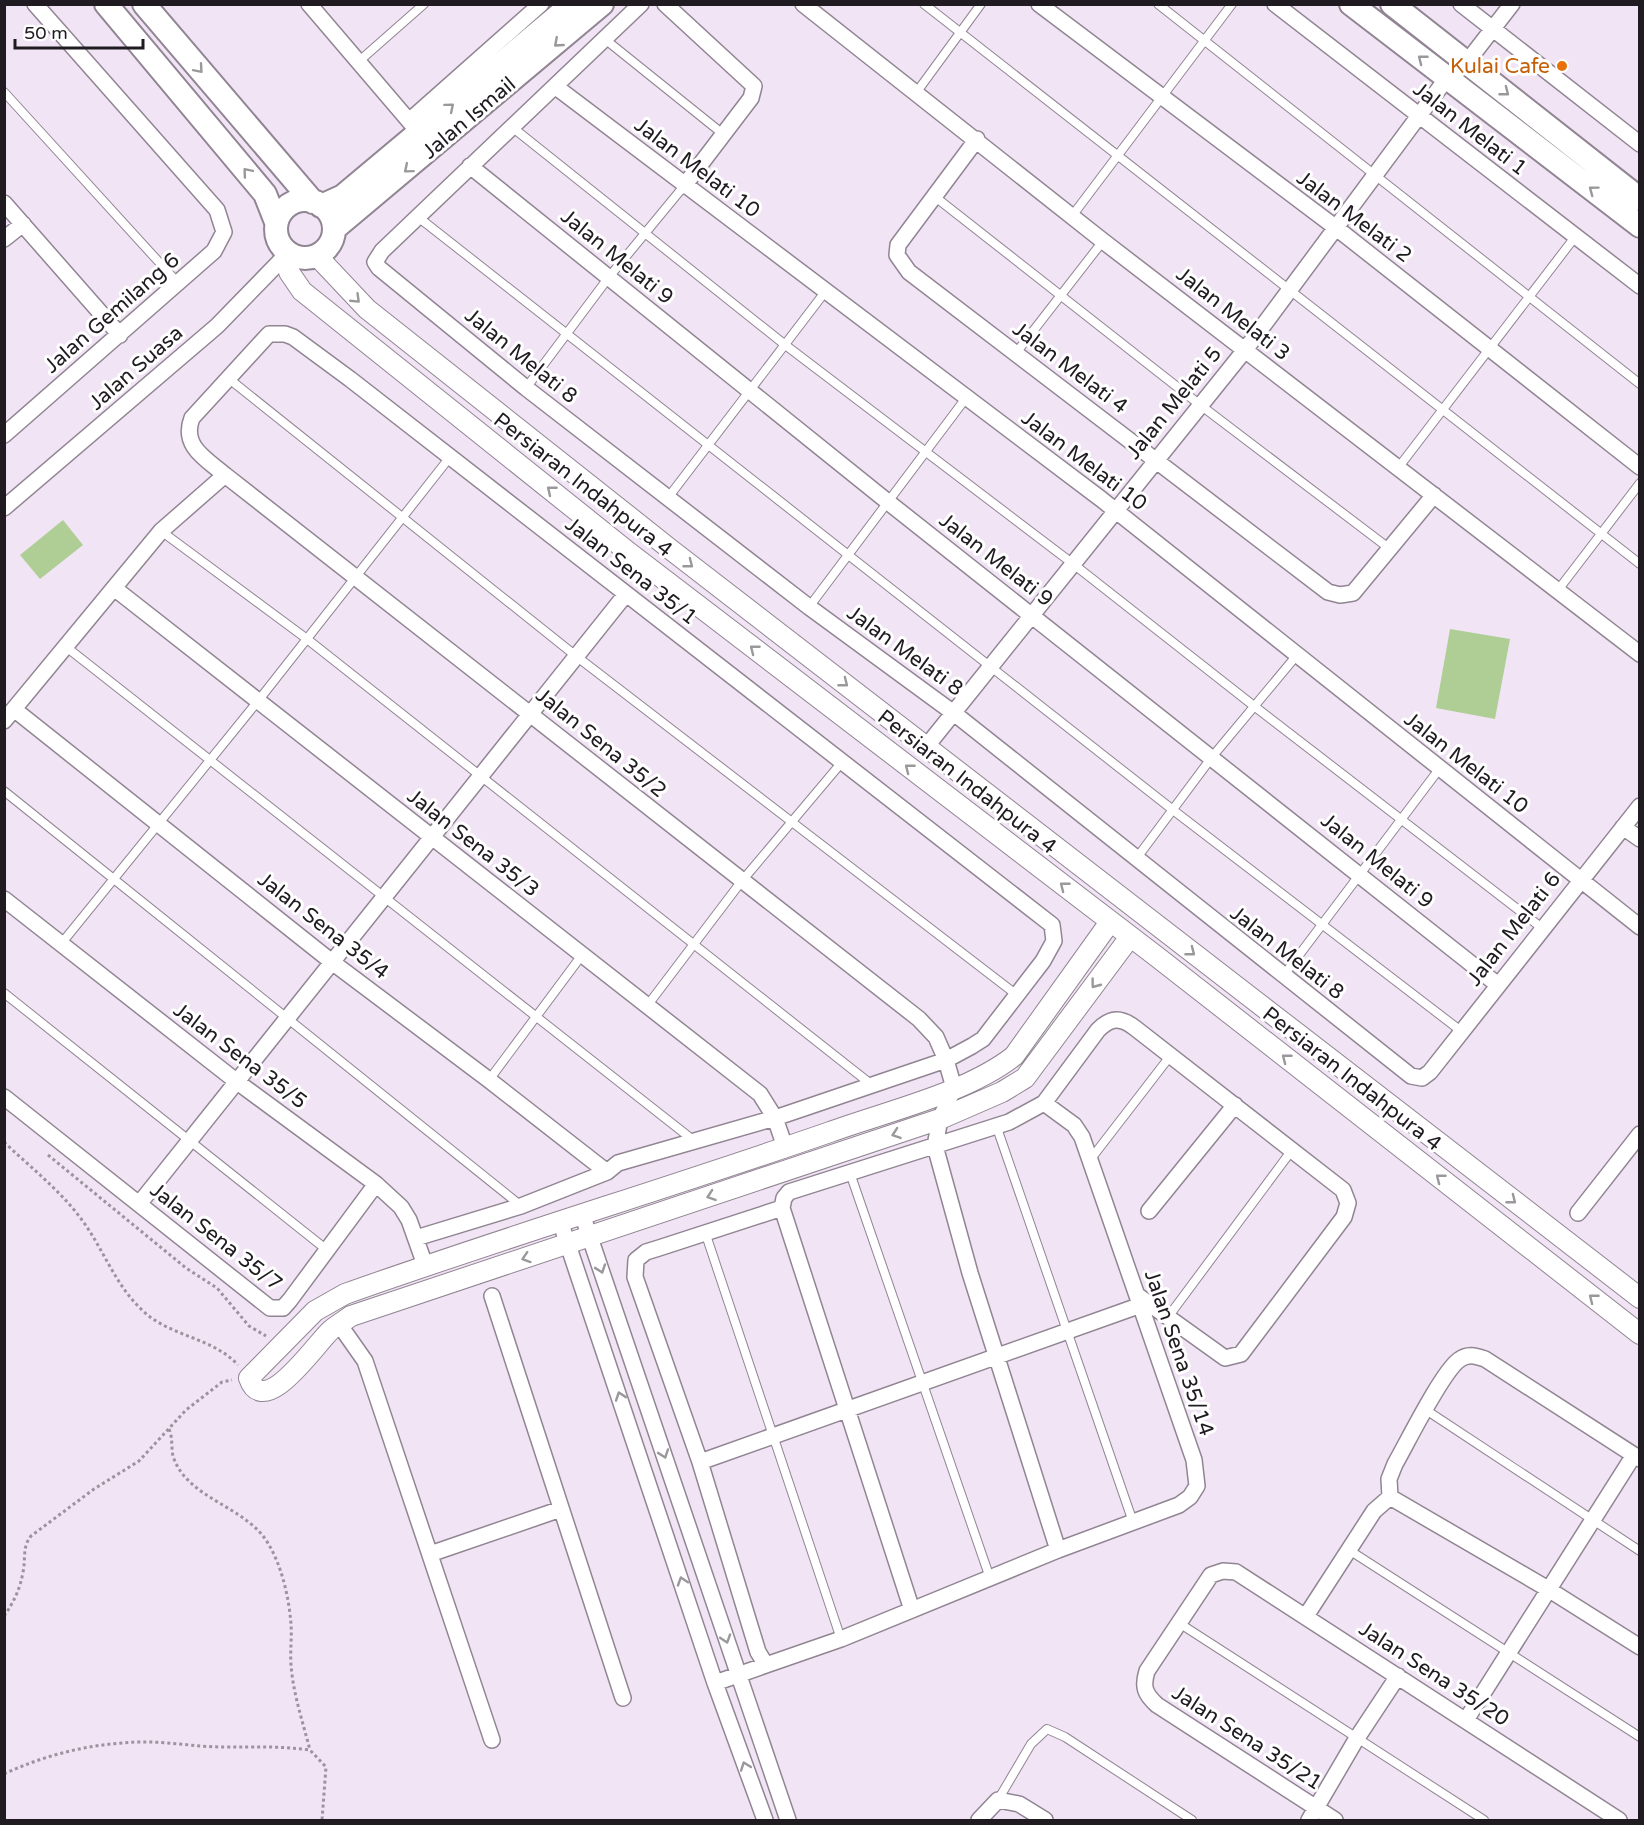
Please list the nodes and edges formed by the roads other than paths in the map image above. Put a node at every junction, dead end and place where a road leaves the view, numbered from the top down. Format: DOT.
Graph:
graph roads {
  1 [pos="35,4"];
  2 [pos="106,4"];
  3 [pos="144,4"];
  4 [pos="309,4"];
  5 [pos="424,4"];
  6 [pos="541,4"];
  7 [pos="572,4"];
  8 [pos="602,4"];
  9 [pos="641,4"];
  10 [pos="665,4"];
  11 [pos="803,4"];
  12 [pos="924,4"];
  13 [pos="981,4"];
  14 [pos="1038,4"];
  15 [pos="1158,4"];
  16 [pos="1232,4"];
  17 [pos="1275,4"];
  18 [pos="1351,4"];
  19 [pos="1392,4"];
  20 [pos="1461,4"];
  21 [pos="1512,4"];
  22 [pos="1493,30"];
  23 [pos="960,33"];
  24 [pos="606,40"];
  25 [pos="1205,41"];
  26 [pos="1467,62"];
  27 [pos="357,63"];
  28 [pos="1447,78"];
  29 [pos="556,87"];
  30 [pos="4,92"];
  31 [pos="916,93"];
  32 [pos="1161,99"];
  33 [pos="1418,116"];
  34 [pos="414,127"];
  35 [pos="512,128"];
  36 [pos="723,134"];
  37 [pos="977,139"];
  38 [pos="1638,139"];
  39 [pos="1118,158"];
  40 [pos="470,166"];
  41 [pos="1376,174"];
  42 [pos="684,186"];
  43 [pos="934,196"];
  44 [pos="1640,198"];
  45 [pos="4,203"];
  46 [pos="317,204"];
  47 [pos="1072,216"];
  48 [pos="418,217"];
  49 [pos="276,222"];
  50 [pos="23,224"];
  51 [pos="1640,226"];
  52 [pos="1335,227"];
  53 [pos="334,229"];
  54 [pos="645,233"];
  55 [pos="1575,237"];
  56 [pos="4,239"];
  57 [pos="1103,241"];
  58 [pos="288,253"];
  59 [pos="317,255"];
  60 [pos="609,277"];
  61 [pos="178,283"];
  62 [pos="1640,286"];
  63 [pos="1288,291"];
  64 [pos="825,292"];
  65 [pos="1062,296"];
  66 [pos="1530,297"];
  67 [pos="566,334"];
  68 [pos="120,335"];
  69 [pos="784,344"];
  70 [pos="1245,350"];
  71 [pos="1491,350"];
  72 [pos="1016,353"];
  73 [pos="228,378"];
  74 [pos="1640,384"];
  75 [pos="526,388"];
  76 [pos="748,390"];
  77 [pos="966,398"];
  78 [pos="1199,404"];
  79 [pos="1442,410"];
  80 [pos="192,418"];
  81 [pos="4,435"];
  82 [pos="707,445"];
  83 [pos="926,452"];
  84 [pos="450,457"];
  85 [pos="1155,459"];
  86 [pos="1640,467"];
  87 [pos="1398,468"];
  88 [pos="225,475"];
  89 [pos="1640,483"];
  90 [pos="1434,495"];
  91 [pos="668,498"];
  92 [pos="888,502"];
  93 [pos="4,508"];
  94 [pos="1114,510"];
  95 [pos="402,516"];
  96 [pos="161,531"];
  97 [pos="1602,533"];
  98 [pos="1390,549"];
  99 [pos="847,555"];
  100 [pos="1072,563"];
  101 [pos="1640,564"];
  102 [pos="356,576"];
  103 [pos="114,588"];
  104 [pos="1557,590"];
  105 [pos="626,594"];
  106 [pos="809,607"];
  107 [pos="1033,615"];
  108 [pos="307,639"];
  109 [pos="65,646"];
  110 [pos="1640,654"];
  111 [pos="1297,655"];
  112 [pos="576,656"];
  113 [pos="992,666"];
  114 [pos="258,701"];
  115 [pos="1254,706"];
  116 [pos="15,710"];
  117 [pos="530,712"];
  118 [pos="955,714"];
  119 [pos="4,721"];
  120 [pos="926,747"];
  121 [pos="1212,757"];
  122 [pos="210,760"];
  123 [pos="843,761"];
  124 [pos="1440,768"];
  125 [pos="481,775"];
  126 [pos="4,791"];
  127 [pos="1640,806"];
  128 [pos="1173,810"];
  129 [pos="1401,820"];
  130 [pos="160,823"];
  131 [pos="790,824"];
  132 [pos="1623,826"];
  133 [pos="431,837"];
  134 [pos="1640,839"];
  135 [pos="1136,860"];
  136 [pos="1361,875"];
  137 [pos="114,879"];
  138 [pos="1580,880"];
  139 [pos="741,882"];
  140 [pos="384,896"];
  141 [pos="4,900"];
  142 [pos="1110,922"];
  143 [pos="1323,924"];
  144 [pos="1640,927"];
  145 [pos="1542,928"];
  146 [pos="1130,937"];
  147 [pos="695,943"];
  148 [pos="62,944"];
  149 [pos="582,955"];
  150 [pos="332,962"];
  151 [pos="1283,977"];
  152 [pos="1498,985"];
  153 [pos="4,993"];
  154 [pos="1017,995"];
  155 [pos="647,1006"];
  156 [pos="536,1017"];
  157 [pos="287,1018"];
  158 [pos="1461,1031"];
  159 [pos="1171,1055"];
  160 [pos="946,1060"];
  161 [pos="1422,1078"];
  162 [pos="489,1080"];
  163 [pos="236,1082"];
  164 [pos="872,1085"];
  165 [pos="954,1088"];
  166 [pos="4,1097"];
  167 [pos="1044,1103"];
  168 [pos="1235,1105"];
  169 [pos="775,1118"];
  170 [pos="940,1119"];
  171 [pos="997,1128"];
  172 [pos="1640,1134"];
  173 [pos="189,1141"];
  174 [pos="694,1141"];
  175 [pos="935,1146"];
  176 [pos="785,1148"];
  177 [pos="1292,1150"];
  178 [pos="1090,1160"];
  179 [pos="607,1172"];
  180 [pos="850,1173"];
  181 [pos="376,1184"];
  182 [pos="139,1204"];
  183 [pos="521,1206"];
  184 [pos="782,1208"];
  185 [pos="1149,1211"];
  186 [pos="1578,1213"];
  187 [pos="582,1214"];
  188 [pos="560,1221"];
  189 [pos="705,1233"];
  190 [pos="590,1237"];
  191 [pos="416,1239"];
  192 [pos="569,1244"];
  193 [pos="327,1250"];
  194 [pos="424,1265"];
  195 [pos="492,1296"];
  196 [pos="1640,1298"];
  197 [pos="1139,1300"];
  198 [pos="1168,1317"];
  199 [pos="339,1324"];
  200 [pos="1067,1330"];
  201 [pos="1640,1334"];
  202 [pos="996,1354"];
  203 [pos="921,1382"];
  204 [pos="847,1409"];
  205 [pos="1426,1410"];
  206 [pos="772,1436"];
  207 [pos="1637,1457"];
  208 [pos="700,1462"];
  209 [pos="1390,1497"];
  210 [pos="561,1509"];
  211 [pos="1594,1520"];
  212 [pos="1133,1522"];
  213 [pos="1059,1550"];
  214 [pos="1349,1550"];
  215 [pos="1640,1551"];
  216 [pos="430,1554"];
  217 [pos="990,1578"];
  218 [pos="1548,1589"];
  219 [pos="912,1610"];
  220 [pos="1306,1616"];
  221 [pos="1179,1623"];
  222 [pos="841,1639"];
  223 [pos="1640,1647"];
  224 [pos="1507,1654"];
  225 [pos="766,1665"];
  226 [pos="738,1676"];
  227 [pos="1398,1676"];
  228 [pos="715,1683"];
  229 [pos="623,1698"];
  230 [pos="1466,1720"];
  231 [pos="1640,1737"];
  232 [pos="1357,1738"];
  233 [pos="492,1740"];
  234 [pos="998,1800"];
  235 [pos="1313,1815"];
  236 [pos="765,1821"];
  237 [pos="788,1821"];
  238 [pos="979,1821"];
  239 [pos="1045,1821"];
  240 [pos="1192,1821"];
  241 [pos="1335,1821"];
  242 [pos="1484,1821"];
  243 [pos="1619,1821"];
  1 -- 61 [label="street, Jalan Gemilang 6"];
  49 -- 2 [label="main road, one-way"];
  3 -- 46 [label="main road, one-way"];
  4 -- 27 [label="street"];
  5 -- 27 [label="lane"];
  6 -- 34 [label="street"];
  34 -- 7 [label="main road, Jalan Ismail, one-way"];
  8 -- 53 [label="main road, Jalan Ismail, one-way"];
  9 -- 24 [label="street"];
  10 -- 36 [label="street"];
  11 -- 31 [label="street, Jalan Melati 3"];
  12 -- 23 [label="lane"];
  13 -- 23 [label="lane"];
  14 -- 32 [label="street, Jalan Melati 2"];
  15 -- 25 [label="lane"];
  16 -- 25 [label="lane"];
  17 -- 33 [label="street, Jalan Melati 1"];
  28 -- 18 [label="main road, one-way"];
  19 -- 26 [label="main road"];
  20 -- 22 [label="street"];
  21 -- 22 [label="street"];
  22 -- 26 [label="street"];
  22 -- 38 [label="street"];
  23 -- 31 [label="lane"];
  23 -- 39 [label="lane"];
  24 -- 29 [label="street"];
  24 -- 36 [label="lane"];
  25 -- 32 [label="lane"];
  25 -- 41 [label="lane"];
  26 -- 44 [label="main road, one-way"];
  27 -- 34 [label="street"];
  28 -- 33 [label="street, Jalan Melati 5"];
  51 -- 28 [label="main road, one-way"];
  29 -- 35 [label="street"];
  29 -- 42 [label="street, Jalan Melati 10"];
  30 -- 61 [label="lane"];
  31 -- 37 [label="street, Jalan Melati 3"];
  32 -- 39 [label="lane"];
  32 -- 52 [label="street, Jalan Melati 2"];
  33 -- 41 [label="street, Jalan Melati 5"];
  33 -- 55 [label="street, Jalan Melati 1"];
  34 -- 46 [label="main road, Jalan Ismail"];
  35 -- 40 [label="street"];
  35 -- 54 [label="lane"];
  36 -- 42 [label="street"];
  37 -- 43 [label="street, Jalan Melati 4"];
  37 -- 47 [label="street, Jalan Melati 3"];
  39 -- 47 [label="lane"];
  39 -- 63 [label="lane"];
  40 -- 48 [label="street"];
  40 -- 60 [label="street, Jalan Melati 9"];
  41 -- 52 [label="street, Jalan Melati 5"];
  41 -- 66 [label="lane"];
  42 -- 54 [label="lane"];
  42 -- 64 [label="street, Jalan Melati 10"];
  43 -- 65 [label="lane"];
  43 -- 72 [label="street, Jalan Melati 4"];
  45 -- 50 [label="street"];
  46 -- 49 [label="main road"];
  46 -- 53 [label="main road"];
  47 -- 57 [label="street, Jalan Melati 3"];
  48 -- 67 [label="lane"];
  48 -- 75 [label="street, Jalan Melati 8"];
  49 -- 58 [label="main road"];
  50 -- 56 [label="street"];
  50 -- 68 [label="street"];
  52 -- 63 [label="street, Jalan Melati 5"];
  52 -- 71 [label="street, Jalan Melati 2"];
  53 -- 59 [label="main road"];
  54 -- 60 [label="lane"];
  54 -- 69 [label="lane"];
  55 -- 62 [label="street, Jalan Melati 1"];
  55 -- 66 [label="lane"];
  57 -- 65 [label="lane"];
  57 -- 70 [label="street, Jalan Melati 3"];
  58 -- 59 [label="main road"];
  58 -- 93 [label="street, Jalan Suasa"];
  142 -- 58 [label="street, Persiaran Indahpura 4, one-way"];
  59 -- 120 [label="street, Persiaran Indahpura 4, one-way"];
  60 -- 67 [label="lane"];
  60 -- 76 [label="street, Jalan Melati 9"];
  61 -- 68 [label="street, Jalan Gemilang 6"];
  63 -- 70 [label="street, Jalan Melati 5"];
  63 -- 79 [label="lane"];
  64 -- 69 [label="lane"];
  64 -- 77 [label="street, Jalan Melati 10"];
  65 -- 72 [label="lane"];
  65 -- 78 [label="lane"];
  66 -- 71 [label="lane"];
  66 -- 74 [label="lane"];
  67 -- 75 [label="lane"];
  67 -- 82 [label="lane"];
  68 -- 81 [label="street, Jalan Gemilang 6"];
  69 -- 76 [label="lane"];
  69 -- 83 [label="lane"];
  70 -- 78 [label="street, Jalan Melati 5"];
  70 -- 87 [label="street, Jalan Melati 3"];
  71 -- 79 [label="lane"];
  71 -- 86 [label="street, Jalan Melati 2"];
  72 -- 85 [label="street, Jalan Melati 4"];
  73 -- 80 [label="street, Jalan Sena 35/1"];
  73 -- 84 [label="street, Jalan Sena 35/1"];
  73 -- 95 [label="lane"];
  75 -- 91 [label="street, Jalan Melati 8"];
  76 -- 82 [label="lane"];
  76 -- 92 [label="street, Jalan Melati 9"];
  77 -- 83 [label="lane"];
  77 -- 94 [label="street, Jalan Melati 10"];
  78 -- 85 [label="street, Jalan Melati 5"];
  78 -- 98 [label="lane"];
  79 -- 87 [label="lane"];
  79 -- 97 [label="lane"];
  80 -- 88 [label="street, Jalan Sena 35/2"];
  82 -- 91 [label="lane"];
  82 -- 99 [label="lane"];
  83 -- 92 [label="lane"];
  83 -- 100 [label="lane"];
  84 -- 95 [label="lane"];
  84 -- 105 [label="street, Jalan Sena 35/1"];
  85 -- 94 [label="street, Jalan Melati 5"];
  85 -- 98 [label="street, Jalan Melati 4"];
  87 -- 90 [label="street, Jalan Melati 3"];
  88 -- 96 [label="street"];
  88 -- 102 [label="street, Jalan Sena 35/2"];
  89 -- 97 [label="lane"];
  90 -- 98 [label="street, Jalan Melati 4"];
  90 -- 104 [label="street, Jalan Melati 3"];
  91 -- 106 [label="street, Jalan Melati 8"];
  92 -- 99 [label="lane"];
  92 -- 107 [label="street, Jalan Melati 9"];
  94 -- 100 [label="street, Jalan Melati 5"];
  94 -- 111 [label="street, Jalan Melati 10"];
  95 -- 102 [label="lane"];
  95 -- 112 [label="lane"];
  96 -- 103 [label="street"];
  96 -- 108 [label="lane"];
  97 -- 101 [label="lane"];
  97 -- 104 [label="lane"];
  99 -- 106 [label="lane"];
  99 -- 113 [label="lane"];
  100 -- 107 [label="street, Jalan Melati 5"];
  100 -- 115 [label="lane"];
  102 -- 108 [label="lane"];
  102 -- 117 [label="street, Jalan Sena 35/2"];
  103 -- 109 [label="street"];
  103 -- 114 [label="street, Jalan Sena 35/3"];
  104 -- 110 [label="street, Jalan Melati 3"];
  105 -- 112 [label="street"];
  105 -- 123 [label="street, Jalan Sena 35/1"];
  106 -- 118 [label="street, Jalan Melati 8"];
  107 -- 113 [label="street, Jalan Melati 5"];
  107 -- 121 [label="street, Jalan Melati 9"];
  108 -- 114 [label="lane"];
  108 -- 125 [label="lane"];
  109 -- 116 [label="street"];
  109 -- 122 [label="lane"];
  111 -- 115 [label="lane"];
  111 -- 124 [label="street, Jalan Melati 10"];
  112 -- 117 [label="street"];
  112 -- 131 [label="lane"];
  113 -- 118 [label="street, Jalan Melati 5"];
  113 -- 128 [label="lane"];
  114 -- 122 [label="lane"];
  114 -- 133 [label="street, Jalan Sena 35/3"];
  115 -- 121 [label="lane"];
  115 -- 129 [label="lane"];
  116 -- 119 [label="street"];
  116 -- 130 [label="street, Jalan Sena 35/4"];
  117 -- 125 [label="street"];
  117 -- 139 [label="street, Jalan Sena 35/2"];
  118 -- 120 [label="street, Jalan Melati 5"];
  118 -- 135 [label="street, Jalan Melati 8"];
  120 -- 196 [label="street, Persiaran Indahpura 4, one-way"];
  121 -- 128 [label="lane"];
  121 -- 136 [label="street, Jalan Melati 9"];
  122 -- 130 [label="lane"];
  122 -- 140 [label="lane"];
  123 -- 131 [label="lane"];
  123 -- 154 [label="street, Jalan Sena 35/1"];
  124 -- 129 [label="lane"];
  124 -- 138 [label="street, Jalan Melati 10"];
  125 -- 133 [label="street"];
  125 -- 147 [label="lane"];
  126 -- 137 [label="lane"];
  127 -- 132 [label="street, Jalan Melati 6"];
  128 -- 135 [label="lane"];
  128 -- 143 [label="lane"];
  129 -- 136 [label="lane"];
  129 -- 145 [label="lane"];
  130 -- 137 [label="lane"];
  130 -- 150 [label="street, Jalan Sena 35/4"];
  131 -- 139 [label="lane"];
  131 -- 154 [label="lane"];
  132 -- 134 [label="street"];
  132 -- 138 [label="street, Jalan Melati 6"];
  133 -- 140 [label="street"];
  133 -- 149 [label="street, Jalan Sena 35/3"];
  135 -- 151 [label="street, Jalan Melati 8"];
  136 -- 143 [label="lane"];
  136 -- 152 [label="street, Jalan Melati 9"];
  137 -- 148 [label="lane"];
  137 -- 157 [label="lane"];
  138 -- 144 [label="street, Jalan Melati 10"];
  138 -- 145 [label="street, Jalan Melati 6"];
  139 -- 147 [label="lane"];
  139 -- 160 [label="street, Jalan Sena 35/2"];
  140 -- 150 [label="street"];
  140 -- 156 [label="lane"];
  141 -- 148 [label="street, Jalan Sena 35/5"];
  142 -- 146 [label="street, Persiaran Indahpura 4"];
  142 -- 165 [label="street"];
  143 -- 151 [label="lane"];
  143 -- 158 [label="lane"];
  145 -- 152 [label="street, Jalan Melati 6"];
  146 -- 170 [label="street, one-way"];
  201 -- 146 [label="street, Persiaran Indahpura 4, one-way"];
  147 -- 155 [label="lane"];
  147 -- 164 [label="lane"];
  148 -- 163 [label="street, Jalan Sena 35/5"];
  149 -- 155 [label="street, Jalan Sena 35/3"];
  149 -- 156 [label="lane"];
  150 -- 157 [label="street"];
  150 -- 162 [label="street, Jalan Sena 35/4"];
  151 -- 161 [label="street, Jalan Melati 8"];
  152 -- 158 [label="street, Jalan Melati 6"];
  153 -- 173 [label="lane"];
  154 -- 160 [label="street"];
  155 -- 169 [label="street, Jalan Sena 35/3"];
  156 -- 162 [label="lane"];
  156 -- 174 [label="lane"];
  157 -- 163 [label="street"];
  157 -- 183 [label="lane"];
  158 -- 161 [label="street, Jalan Melati 6"];
  159 -- 167 [label="street"];
  159 -- 168 [label="street"];
  159 -- 178 [label="lane"];
  160 -- 164 [label="street"];
  160 -- 165 [label="street, Jalan Sena 35/2"];
  162 -- 179 [label="street, Jalan Sena 35/4"];
  163 -- 173 [label="street"];
  163 -- 181 [label="street, Jalan Sena 35/5"];
  164 -- 169 [label="street"];
  165 -- 170 [label="street"];
  165 -- 176 [label="street"];
  166 -- 182 [label="street, Jalan Sena 35/7"];
  167 -- 171 [label="street"];
  167 -- 178 [label="street, Jalan Sena 35/14"];
  168 -- 177 [label="street"];
  168 -- 185 [label="street"];
  169 -- 174 [label="street"];
  169 -- 176 [label="street, Jalan Sena 35/3"];
  170 -- 175 [label="street"];
  170 -- 190 [label="street, one-way"];
  171 -- 175 [label="street"];
  171 -- 200 [label="lane"];
  172 -- 186 [label="street"];
  173 -- 182 [label="street"];
  173 -- 193 [label="lane"];
  174 -- 179 [label="street"];
  175 -- 180 [label="street"];
  175 -- 202 [label="street"];
  176 -- 187 [label="street"];
  177 -- 198 [label="lane"];
  177 -- 198 [label="street"];
  178 -- 197 [label="street, Jalan Sena 35/14"];
  179 -- 183 [label="street"];
  180 -- 184 [label="street"];
  180 -- 203 [label="lane"];
  181 -- 191 [label="street, Jalan Sena 35/5"];
  181 -- 193 [label="street, Jalan Sena 35/7"];
  182 -- 193 [label="street, Jalan Sena 35/7"];
  183 -- 191 [label="street"];
  184 -- 189 [label="street"];
  184 -- 204 [label="street"];
  187 -- 188 [label="street"];
  187 -- 190 [label="street"];
  188 -- 192 [label="street"];
  188 -- 194 [label="street"];
  189 -- 206 [label="lane"];
  189 -- 208 [label="street"];
  190 -- 192 [label="street"];
  190 -- 226 [label="street, one-way"];
  191 -- 194 [label="street, Jalan Sena 35/5"];
  192 -- 199 [label="street, one-way"];
  228 -- 192 [label="street, one-way"];
  194 -- 199 [label="street"];
  195 -- 210 [label="street"];
  197 -- 198 [label="street"];
  197 -- 200 [label="street"];
  197 -- 212 [label="street, Jalan Sena 35/14"];
  199 -- 216 [label="street"];
  200 -- 202 [label="street"];
  200 -- 212 [label="lane"];
  202 -- 203 [label="street"];
  202 -- 213 [label="street"];
  203 -- 204 [label="street"];
  203 -- 217 [label="lane"];
  204 -- 206 [label="street"];
  204 -- 219 [label="street"];
  205 -- 207 [label="street"];
  205 -- 209 [label="street"];
  205 -- 211 [label="lane"];
  206 -- 208 [label="street"];
  206 -- 222 [label="lane"];
  207 -- 211 [label="street"];
  208 -- 225 [label="street"];
  209 -- 214 [label="street"];
  209 -- 218 [label="street"];
  210 -- 216 [label="street"];
  210 -- 229 [label="street"];
  211 -- 215 [label="lane"];
  211 -- 218 [label="street"];
  212 -- 213 [label="street, Jalan Sena 35/14"];
  213 -- 217 [label="street, Jalan Sena 35/14"];
  214 -- 220 [label="street"];
  214 -- 224 [label="lane"];
  216 -- 233 [label="street"];
  217 -- 219 [label="street, Jalan Sena 35/14"];
  218 -- 223 [label="street"];
  218 -- 224 [label="street"];
  219 -- 222 [label="street, Jalan Sena 35/14"];
  220 -- 221 [label="street, Jalan Sena 35/20"];
  220 -- 227 [label="street, Jalan Sena 35/20"];
  221 -- 232 [label="lane"];
  221 -- 235 [label="street, Jalan Sena 35/21"];
  222 -- 225 [label="street, Jalan Sena 35/14"];
  224 -- 230 [label="street"];
  224 -- 231 [label="lane"];
  225 -- 226 [label="street, Jalan Sena 35/14"];
  226 -- 228 [label="street, Jalan Sena 35/14"];
  226 -- 237 [label="street"];
  227 -- 230 [label="street, Jalan Sena 35/20"];
  227 -- 232 [label="street"];
  236 -- 228 [label="street, one-way"];
  230 -- 243 [label="street, Jalan Sena 35/20"];
  232 -- 235 [label="street"];
  232 -- 242 [label="lane"];
  234 -- 238 [label="street"];
  234 -- 239 [label="street"];
  234 -- 240 [label="lane"];
  235 -- 241 [label="street, Jalan Sena 35/21"];
}
